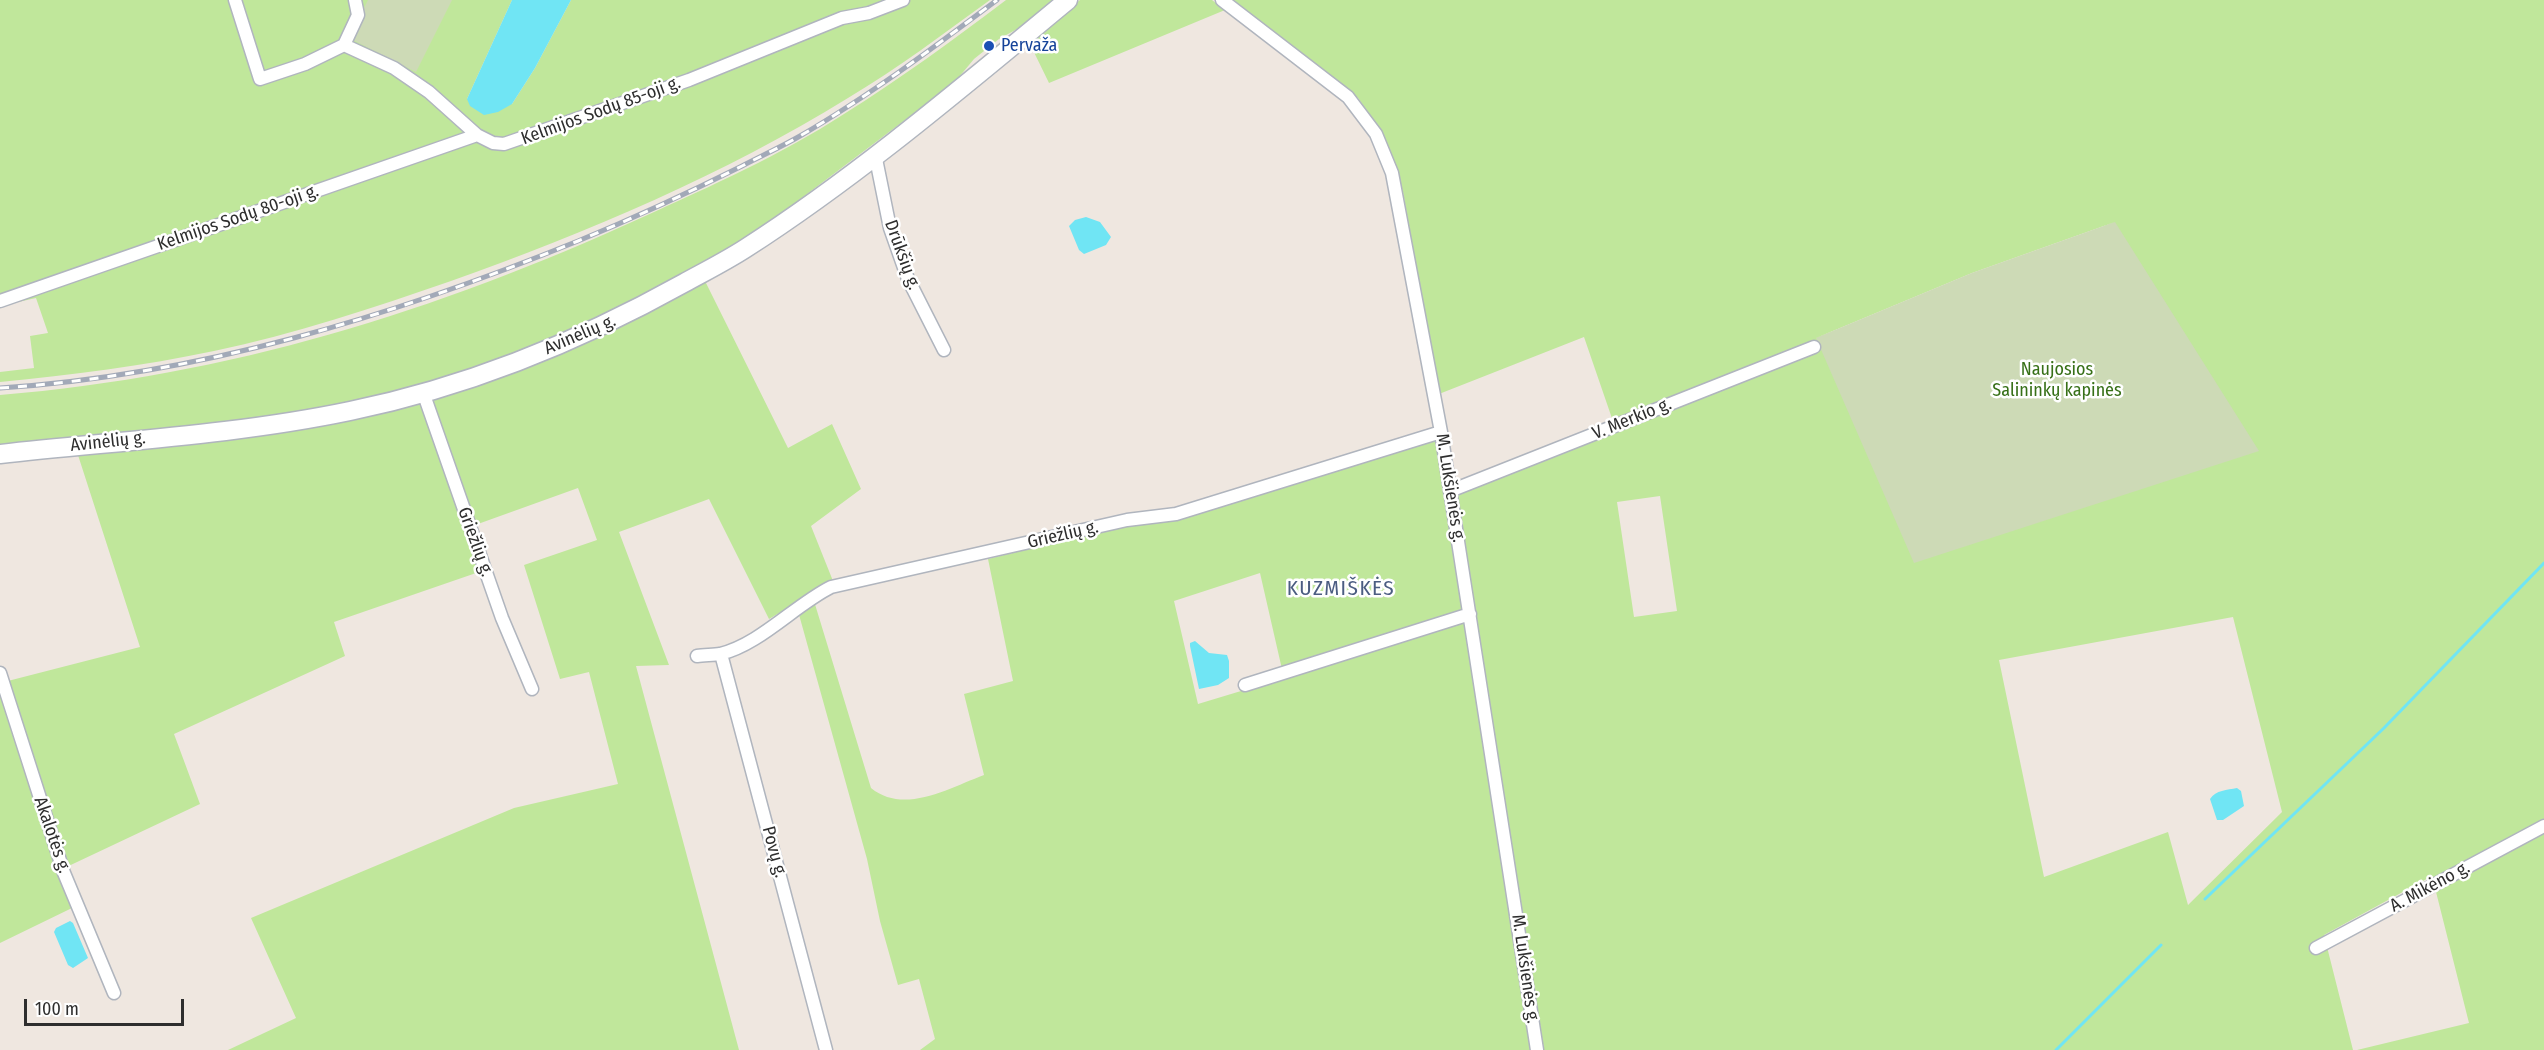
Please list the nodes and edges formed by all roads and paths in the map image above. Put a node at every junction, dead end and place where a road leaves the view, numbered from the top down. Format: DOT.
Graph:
graph roads {
  1 [pos="235,0"];
  2 [pos="355,0"];
  3 [pos="903,0"];
  4 [pos="1068,0"];
  5 [pos="1222,0"];
  6 [pos="344,45"];
  7 [pos="477,135"];
  8 [pos="875,154"];
  9 [pos="0,301"];
  10 [pos="1814,347"];
  11 [pos="944,350"];
  12 [pos="423,393"];
  13 [pos="1441,432"];
  14 [pos="0,454"];
  15 [pos="1450,490"];
  16 [pos="1470,614"];
  17 [pos="722,654"];
  18 [pos="697,656"];
  19 [pos="0,673"];
  20 [pos="1245,685"];
  21 [pos="532,689"];
  22 [pos="2544,826"];
  23 [pos="2316,948"];
  24 [pos="114,993"];
  25 [pos="826,1050"];
  26 [pos="1537,1050"];
  1 -- 6 [label="street"];
  2 -- 6 [label="street"];
  3 -- 7 [label="street, Kelmijos Sodų 85-oji g."];
  4 -- 8 [label="main road, Avinėlių g."];
  5 -- 13 [label="street, M. Lukšienės g."];
  6 -- 7 [label="street, Kelmijos Sodų 85-oji g."];
  7 -- 9 [label="street, Kelmijos Sodų 80-oji g."];
  8 -- 11 [label="street, Drūkšių g."];
  8 -- 12 [label="main road, Avinėlių g."];
  10 -- 15 [label="street, V. Merkio g."];
  12 -- 14 [label="main road, Avinėlių g."];
  12 -- 21 [label="street, Griežlių g."];
  13 -- 15 [label="street, M. Lukšienės g."];
  13 -- 17 [label="street, Griežlių g."];
  15 -- 16 [label="street, M. Lukšienės g."];
  16 -- 20 [label="street"];
  16 -- 26 [label="street, M. Lukšienės g."];
  17 -- 18 [label="street, Griežlių g."];
  17 -- 25 [label="street, Povų g."];
  19 -- 24 [label="street, Akalotės g."];
  22 -- 23 [label="street, A. Mikėno g."];
}
